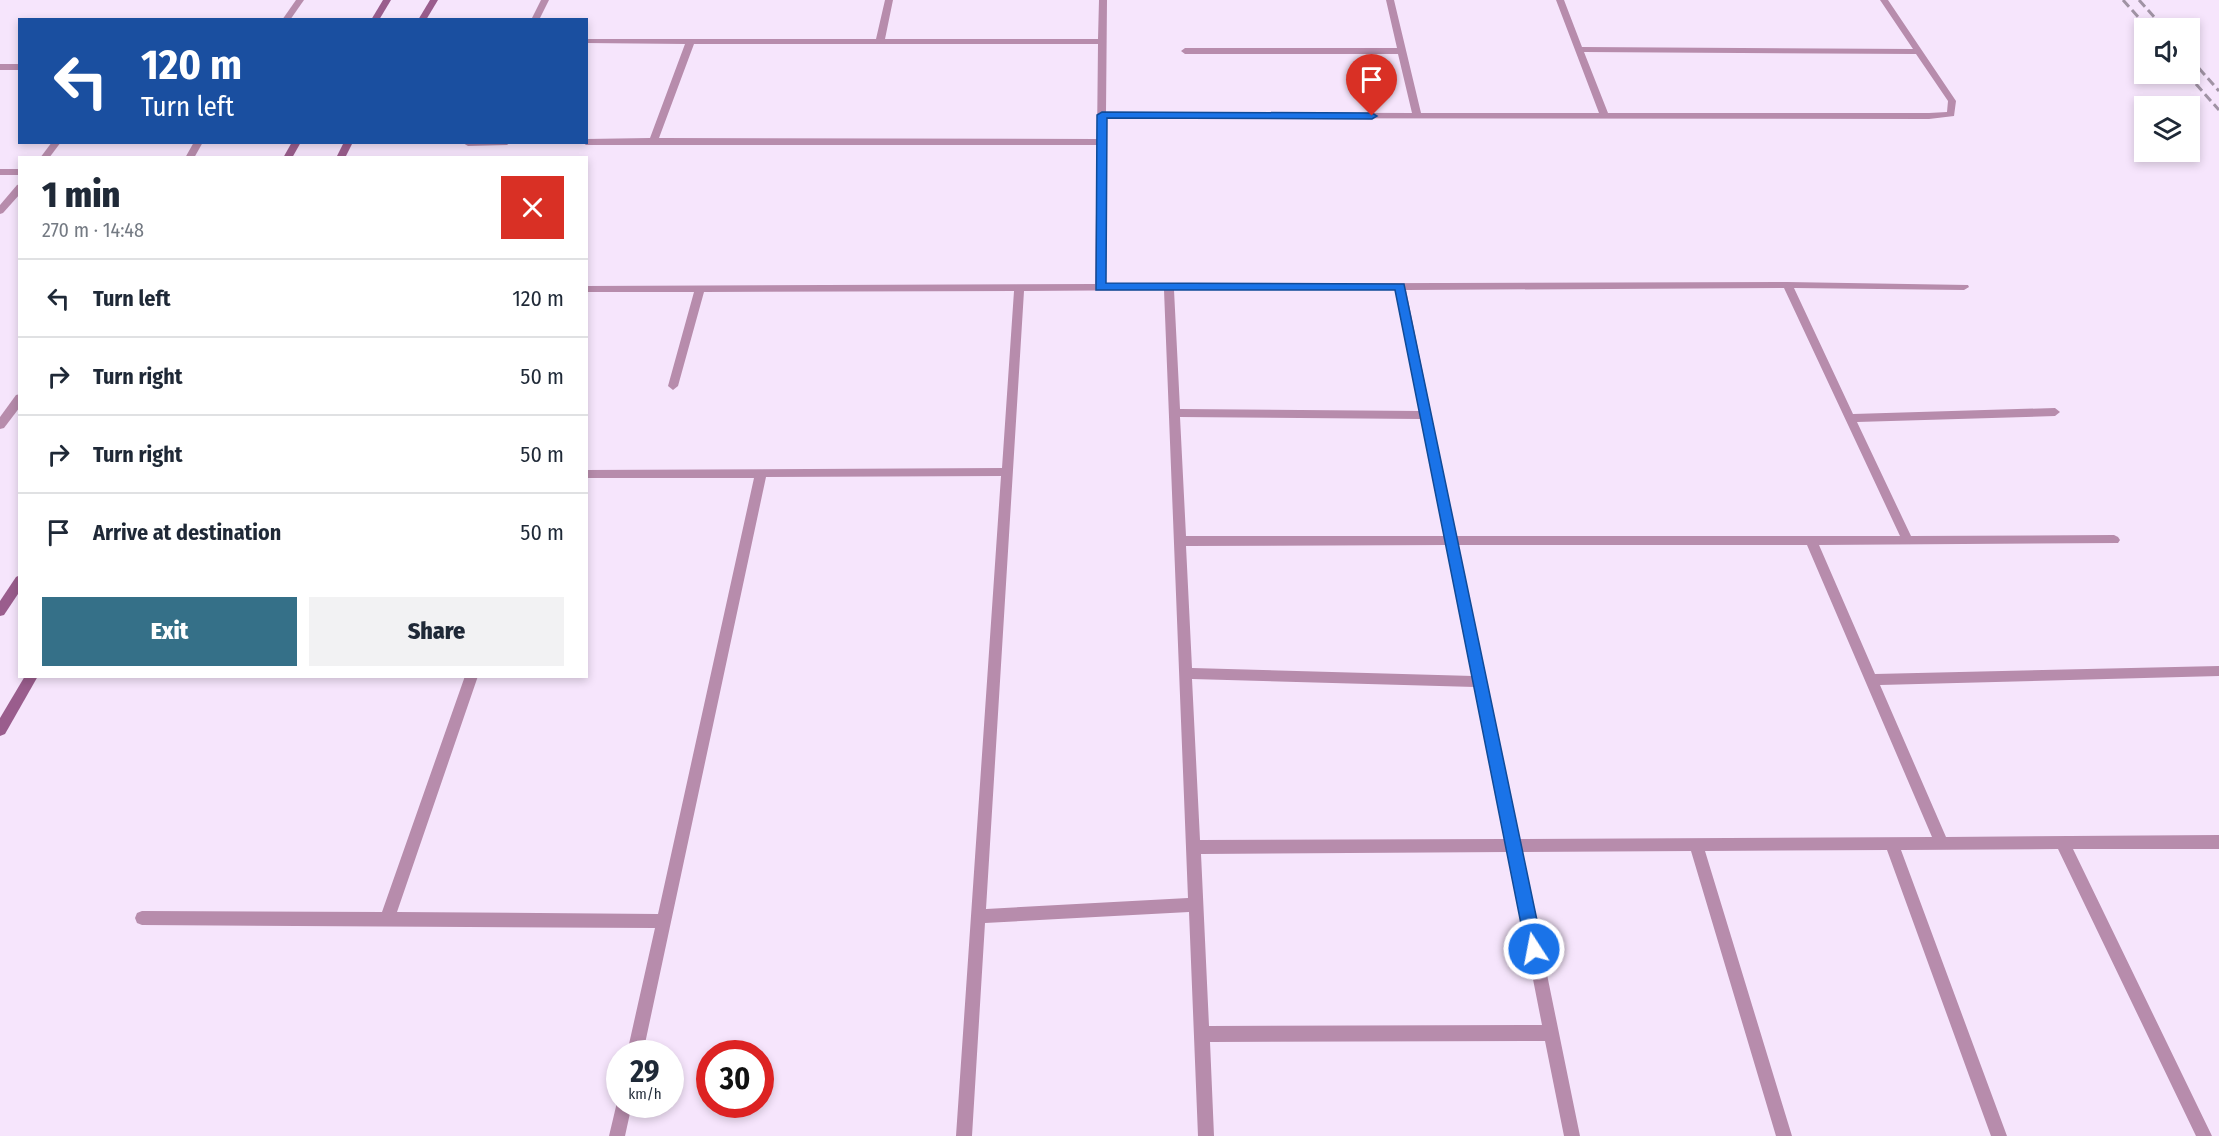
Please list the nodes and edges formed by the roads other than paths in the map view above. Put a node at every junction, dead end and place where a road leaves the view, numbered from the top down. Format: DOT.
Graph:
graph roads {
  1 [pos="300,0"];
  2 [pos="387,0"];
  3 [pos="434,0"];
  4 [pos="545,0"];
  5 [pos="889,0"];
  6 [pos="1103,0"];
  7 [pos="1390,0"];
  8 [pos="1560,0"];
  9 [pos="1884,0"];
  10 [pos="287,18"];
  11 [pos="376,18"];
  12 [pos="423,18"];
  13 [pos="536,18"];
  14 [pos="588,42"];
  15 [pos="690,42"];
  16 [pos="880,42"];
  17 [pos="1102,42"];
  18 [pos="1578,49"];
  19 [pos="1185,51"];
  20 [pos="1402,51"];
  21 [pos="1920,52"];
  22 [pos="0,67"];
  23 [pos="18,67"];
  24 [pos="1102,115"];
  25 [pos="1417,116"];
  26 [pos="1605,116"];
  27 [pos="654,141"];
  28 [pos="588,142"];
  29 [pos="1102,142"];
  30 [pos="55,144"];
  31 [pos="46,156"];
  32 [pos="0,172"];
  33 [pos="18,172"];
  34 [pos="18,189"];
  35 [pos="0,211"];
  36 [pos="1787,285"];
  37 [pos="1400,286"];
  38 [pos="1100,287"];
  39 [pos="1169,287"];
  40 [pos="1964,287"];
  41 [pos="1019,288"];
  42 [pos="588,289"];
  43 [pos="700,289"];
  44 [pos="673,386"];
  45 [pos="18,401"];
  46 [pos="2055,412"];
  47 [pos="1175,413"];
  48 [pos="1426,415"];
  49 [pos="1850,418"];
  50 [pos="0,425"];
  51 [pos="1007,472"];
  52 [pos="761,473"];
  53 [pos="588,474"];
  54 [pos="2114,540"];
  55 [pos="1811,541"];
  56 [pos="1908,541"];
  57 [pos="1180,542"];
  58 [pos="1452,543"];
  59 [pos="18,583"];
  60 [pos="0,611"];
  61 [pos="2219,671"];
  62 [pos="1185,673"];
  63 [pos="31,678"];
  64 [pos="471,678"];
  65 [pos="1871,680"];
  66 [pos="1480,682"];
  67 [pos="0,730"];
  68 [pos="1941,842"];
  69 [pos="2062,842"];
  70 [pos="2219,842"];
  71 [pos="1892,843"];
  72 [pos="1514,844"];
  73 [pos="1696,844"];
  74 [pos="1193,847"];
  75 [pos="1196,905"];
  76 [pos="979,916"];
  77 [pos="142,918"];
  78 [pos="387,919"];
  79 [pos="664,921"];
  80 [pos="1551,1033"];
  81 [pos="1201,1034"];
  82 [pos="638,1040"];
  83 [pos="621,1118"];
  84 [pos="617,1136"];
  85 [pos="964,1136"];
  86 [pos="1206,1136"];
  87 [pos="1572,1136"];
  88 [pos="1784,1136"];
  89 [pos="1999,1136"];
  90 [pos="2204,1136"];
  1 -- 10 [label="street"];
  2 -- 11 [label="main road"];
  3 -- 12 [label="main road"];
  4 -- 13 [label="street"];
  5 -- 16 [label="street"];
  6 -- 17 [label="street"];
  7 -- 20 [label="street"];
  8 -- 18 [label="street"];
  9 -- 21 [label="street"];
  14 -- 15 [label="street"];
  15 -- 16 [label="street"];
  15 -- 27 [label="street"];
  16 -- 17 [label="street"];
  17 -- 24 [label="street"];
  18 -- 21 [label="street"];
  18 -- 26 [label="street"];
  19 -- 20 [label="street"];
  20 -- 25 [label="street"];
  21 -- 26 [label="street"];
  22 -- 23 [label="street"];
  24 -- 25 [label="street"];
  24 -- 29 [label="street"];
  25 -- 26 [label="street"];
  27 -- 28 [label="street"];
  27 -- 29 [label="street"];
  29 -- 38 [label="street"];
  30 -- 31 [label="street"];
  32 -- 33 [label="street"];
  34 -- 35 [label="street"];
  36 -- 37 [label="street"];
  36 -- 40 [label="street"];
  36 -- 49 [label="street"];
  37 -- 39 [label="street"];
  37 -- 48 [label="street"];
  38 -- 39 [label="street"];
  38 -- 41 [label="street"];
  39 -- 47 [label="street"];
  41 -- 43 [label="street"];
  41 -- 51 [label="street"];
  42 -- 43 [label="street"];
  43 -- 44 [label="street"];
  45 -- 50 [label="street"];
  46 -- 49 [label="street"];
  47 -- 48 [label="street"];
  47 -- 57 [label="street"];
  48 -- 58 [label="street"];
  49 -- 56 [label="street"];
  51 -- 52 [label="street"];
  51 -- 76 [label="street"];
  52 -- 53 [label="street"];
  52 -- 79 [label="street"];
  54 -- 56 [label="street"];
  55 -- 56 [label="street"];
  55 -- 58 [label="street"];
  55 -- 65 [label="street"];
  57 -- 58 [label="street"];
  57 -- 62 [label="street"];
  58 -- 66 [label="street"];
  59 -- 60 [label="main road"];
  61 -- 65 [label="street"];
  62 -- 66 [label="street"];
  62 -- 74 [label="street"];
  63 -- 67 [label="main road"];
  64 -- 78 [label="street"];
  65 -- 68 [label="street"];
  66 -- 72 [label="street"];
  68 -- 69 [label="street"];
  68 -- 71 [label="street"];
  69 -- 70 [label="street"];
  69 -- 90 [label="street"];
  71 -- 73 [label="street"];
  71 -- 89 [label="street"];
  72 -- 73 [label="street"];
  72 -- 74 [label="street"];
  72 -- 80 [label="street"];
  73 -- 88 [label="street"];
  74 -- 75 [label="street"];
  75 -- 76 [label="street"];
  75 -- 81 [label="street"];
  76 -- 85 [label="street"];
  77 -- 78 [label="street"];
  78 -- 79 [label="street"];
  79 -- 82 [label="street"];
  80 -- 81 [label="street"];
  80 -- 87 [label="street"];
  81 -- 86 [label="street"];
  83 -- 84 [label="street"];
}
